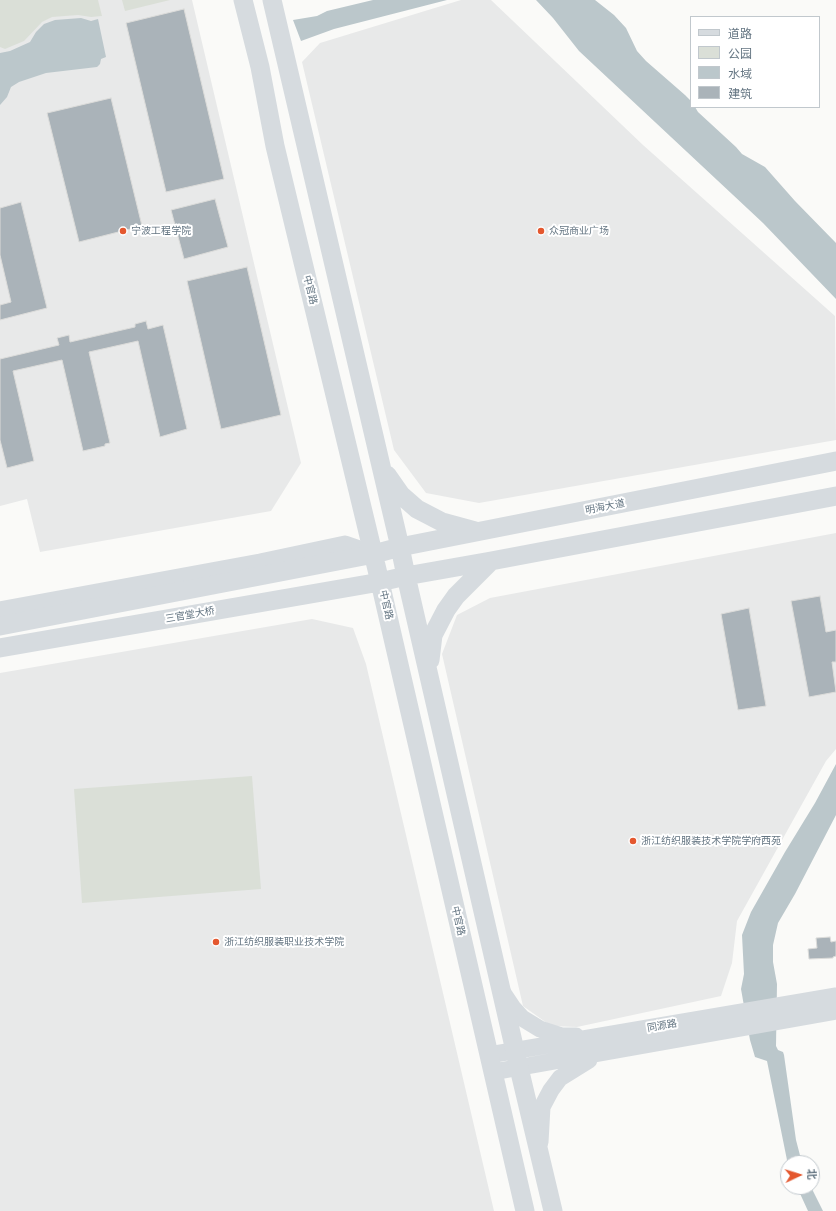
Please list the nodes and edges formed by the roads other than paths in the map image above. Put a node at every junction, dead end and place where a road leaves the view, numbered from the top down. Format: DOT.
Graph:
graph roads {
  1 [pos="243,0"];
  2 [pos="272,0"];
  3 [pos="836,461"];
  4 [pos="381,466"];
  5 [pos="836,496"];
  6 [pos="480,532"];
  7 [pos="400,547"];
  8 [pos="374,554"];
  9 [pos="491,561"];
  10 [pos="406,576"];
  11 [pos="380,582"];
  12 [pos="2,620"];
  13 [pos="5,647"];
  14 [pos="428,673"];
  15 [pos="502,992"];
  16 [pos="836,996"];
  17 [pos="836,1011"];
  18 [pos="602,1045"];
  19 [pos="517,1060"];
  20 [pos="491,1064"];
  21 [pos="541,1156"];
  22 [pos="525,1211"];
  23 [pos="553,1211"];
  1 -- 8 [label="main road, 中官路"];
  2 -- 4 [label="main road"];
  3 -- 6 [label="main road, 明海大道"];
  4 -- 6 [label="main road"];
  4 -- 7 [label="main road"];
  5 -- 9 [label="main road"];
  6 -- 7 [label="main road, 明海大道"];
  7 -- 8 [label="main road, 明海大道"];
  7 -- 10 [label="main road"];
  8 -- 11 [label="main road, 中官路"];
  8 -- 12 [label="main road"];
  9 -- 10 [label="main road"];
  9 -- 14 [label="main road"];
  10 -- 11 [label="main road"];
  10 -- 14 [label="main road"];
  11 -- 13 [label="main road, 三官堂大桥"];
  11 -- 20 [label="main road, 中官路"];
  14 -- 15 [label="main road"];
  15 -- 18 [label="street"];
  15 -- 19 [label="main road"];
  16 -- 18 [label="street, 同源路"];
  17 -- 18 [label="street, 同源路"];
  18 -- 19 [label="street, 同源路"];
  18 -- 21 [label="street"];
  19 -- 20 [label="street, 同源路"];
  19 -- 21 [label="main road"];
  20 -- 22 [label="main road, 中官路"];
  21 -- 23 [label="main road"];
}
